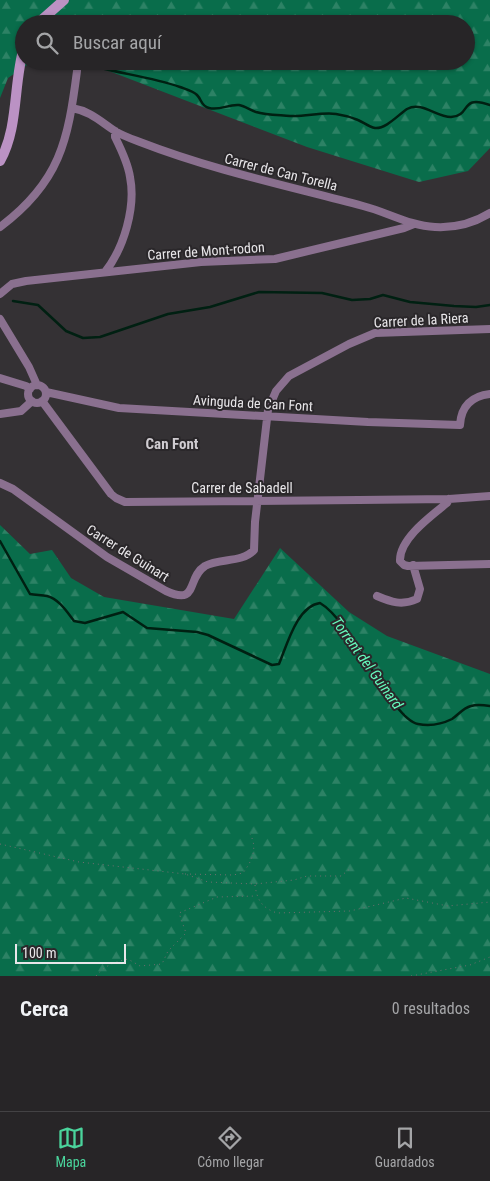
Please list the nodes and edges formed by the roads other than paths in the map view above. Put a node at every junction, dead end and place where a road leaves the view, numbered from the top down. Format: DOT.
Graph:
graph roads {
  1 [pos="64,0"];
  2 [pos="47,15"];
  3 [pos="20,70"];
  4 [pos="77,71"];
  5 [pos="72,108"];
  6 [pos="115,131"];
  7 [pos="0,161"];
  8 [pos="490,213"];
  9 [pos="414,224"];
  10 [pos="0,227"];
  11 [pos="105,272"];
  12 [pos="0,294"];
  13 [pos="0,319"];
  14 [pos="490,329"];
  15 [pos="0,378"];
  16 [pos="34,387"];
  17 [pos="46,392"];
  18 [pos="490,394"];
  19 [pos="32,401"];
  20 [pos="42,401"];
  21 [pos="0,414"];
  22 [pos="267,416"];
  23 [pos="0,483"];
  24 [pos="490,496"];
  25 [pos="449,499"];
  26 [pos="258,500"];
  27 [pos="490,564"];
  28 [pos="413,565"];
  29 [pos="377,596"];
  1 -- 2 [label="street"];
  3 -- 7 [label="street"];
  4 -- 5 [label="street"];
  5 -- 6 [label="street, Carrer de Can Torella"];
  5 -- 10 [label="street"];
  6 -- 9 [label="street, Carrer de Can Torella"];
  6 -- 11 [label="street"];
  8 -- 9 [label="street, Carrer de Can Torella"];
  9 -- 11 [label="street, Carrer de Mont-rodon"];
  11 -- 12 [label="street, Carrer de Mont-rodon"];
  13 -- 16 [label="street"];
  14 -- 22 [label="street, Carrer de la Riera"];
  15 -- 16 [label="street"];
  16 -- 17 [label="street"];
  16 -- 19 [label="street"];
  17 -- 20 [label="street"];
  17 -- 22 [label="street, Avinguda de Can Font"];
  18 -- 22 [label="street, Avinguda de Can Font"];
  19 -- 20 [label="street"];
  19 -- 21 [label="street"];
  20 -- 26 [label="street, Carrer de Sabadell"];
  22 -- 26 [label="street, Carrer de Guinart"];
  23 -- 26 [label="street, Carrer de Guinart"];
  24 -- 25 [label="street, Carrer de Sabadell"];
  25 -- 26 [label="street, Carrer de Sabadell"];
  25 -- 28 [label="street"];
  27 -- 28 [label="street"];
  28 -- 29 [label="street"];
}
